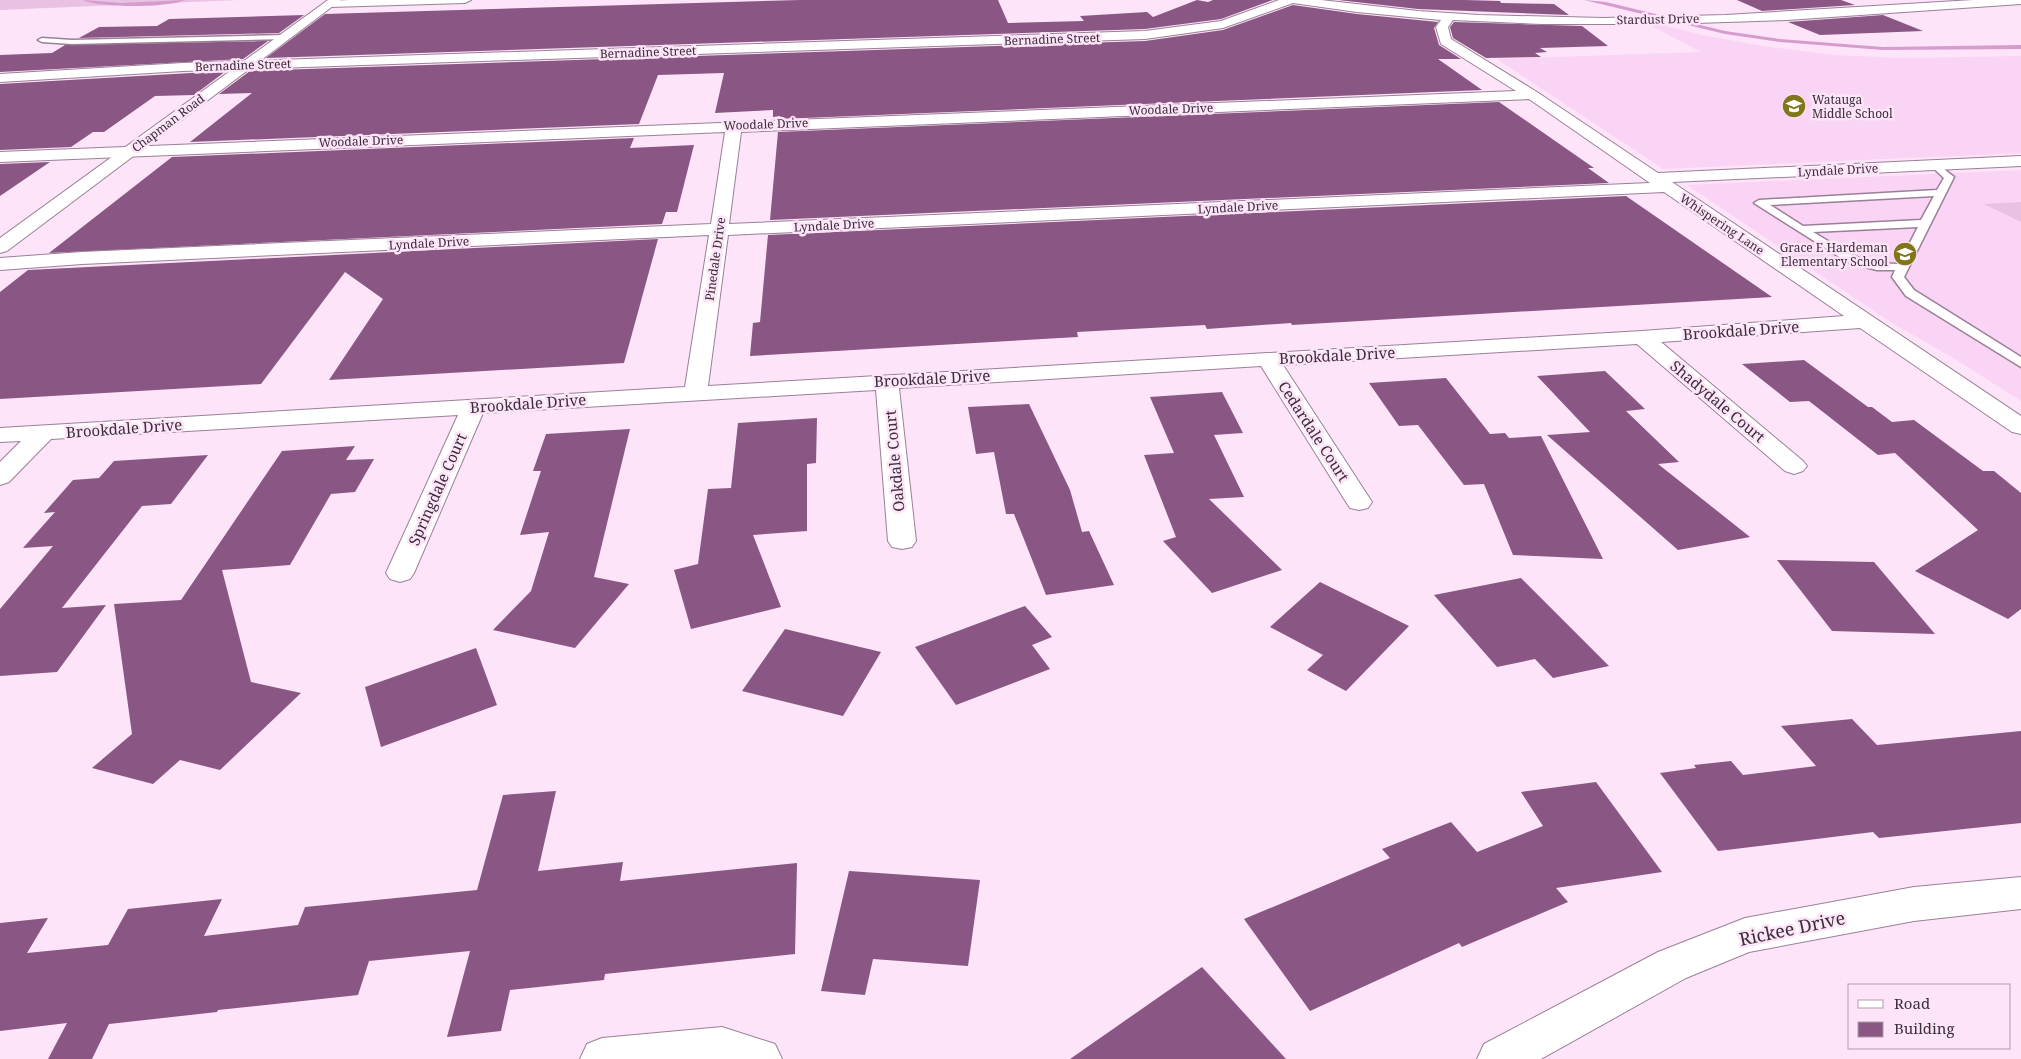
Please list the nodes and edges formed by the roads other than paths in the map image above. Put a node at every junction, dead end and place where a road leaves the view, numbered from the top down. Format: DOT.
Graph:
graph roads {
  1 [pos="465,0"];
  2 [pos="1290,0"];
  3 [pos="1296,0"];
  4 [pos="333,2"];
  5 [pos="2021,2"];
  6 [pos="1782,4"];
  7 [pos="1808,14"];
  8 [pos="1450,16"];
  9 [pos="285,37"];
  10 [pos="42,40"];
  11 [pos="246,65"];
  12 [pos="0,78"];
  13 [pos="1532,95"];
  14 [pos="734,126"];
  15 [pos="130,151"];
  16 [pos="0,157"];
  17 [pos="2021,161"];
  18 [pos="1935,165"];
  19 [pos="1661,182"];
  20 [pos="1940,193"];
  21 [pos="1932,208"];
  22 [pos="1925,223"];
  23 [pos="1801,228"];
  24 [pos="719,230"];
  25 [pos="0,247"];
  26 [pos="0,264"];
  27 [pos="1903,267"];
  28 [pos="1864,320"];
  29 [pos="1642,337"];
  30 [pos="1268,359"];
  31 [pos="2021,363"];
  32 [pos="887,381"];
  33 [pos="696,392"];
  34 [pos="474,406"];
  35 [pos="2021,427"];
  36 [pos="43,433"];
  37 [pos="0,435"];
  38 [pos="1794,466"];
  39 [pos="0,476"];
  40 [pos="1359,502"];
  41 [pos="902,541"];
  42 [pos="400,573"];
  43 [pos="2021,893"];
  44 [pos="602,1059"];
  45 [pos="760,1059"];
  46 [pos="1499,1059"];
  1 -- 4 [label="street"];
  2 -- 11 [label="street, Bernadine Street"];
  3 -- 8 [label="street, Stardust Drive"];
  4 -- 9 [label="street, Chapman Road"];
  5 -- 7 [label="street, Stardust Drive"];
  6 -- 7 [label="street"];
  7 -- 8 [label="street, Stardust Drive"];
  8 -- 13 [label="street, Whispering Lane"];
  9 -- 10 [label="lane"];
  9 -- 11 [label="street, Chapman Road"];
  11 -- 12 [label="street, Bernadine Street"];
  11 -- 15 [label="street, Chapman Road"];
  13 -- 14 [label="street, Woodale Drive"];
  13 -- 19 [label="street, Whispering Lane"];
  14 -- 15 [label="street, Woodale Drive"];
  14 -- 24 [label="street, Pinedale Drive"];
  15 -- 16 [label="street, Woodale Drive"];
  15 -- 25 [label="street, Chapman Road"];
  17 -- 18 [label="street, Lyndale Drive"];
  18 -- 19 [label="street, Lyndale Drive"];
  18 -- 20 [label="lane"];
  19 -- 24 [label="street, Lyndale Drive"];
  19 -- 28 [label="street, Whispering Lane"];
  20 -- 21 [label="lane"];
  20 -- 23 [label="lane"];
  21 -- 22 [label="lane"];
  22 -- 23 [label="lane"];
  22 -- 27 [label="lane"];
  23 -- 27 [label="lane"];
  24 -- 26 [label="street, Lyndale Drive"];
  24 -- 33 [label="street, Pinedale Drive"];
  27 -- 31 [label="lane"];
  28 -- 29 [label="street, Brookdale Drive"];
  28 -- 35 [label="street, Whispering Lane"];
  29 -- 30 [label="street, Brookdale Drive"];
  29 -- 38 [label="street, Shadydale Court"];
  30 -- 32 [label="street, Brookdale Drive"];
  30 -- 40 [label="street, Cedardale Court"];
  32 -- 33 [label="street, Brookdale Drive"];
  32 -- 41 [label="street, Oakdale Court"];
  33 -- 34 [label="street, Brookdale Drive"];
  34 -- 36 [label="street, Brookdale Drive"];
  34 -- 42 [label="street, Springdale Court"];
  36 -- 37 [label="street, Brookdale Drive"];
  36 -- 39 [label="street"];
  43 -- 46 [label="street, Rickee Drive"];
  44 -- 45 [label="street"];
}
